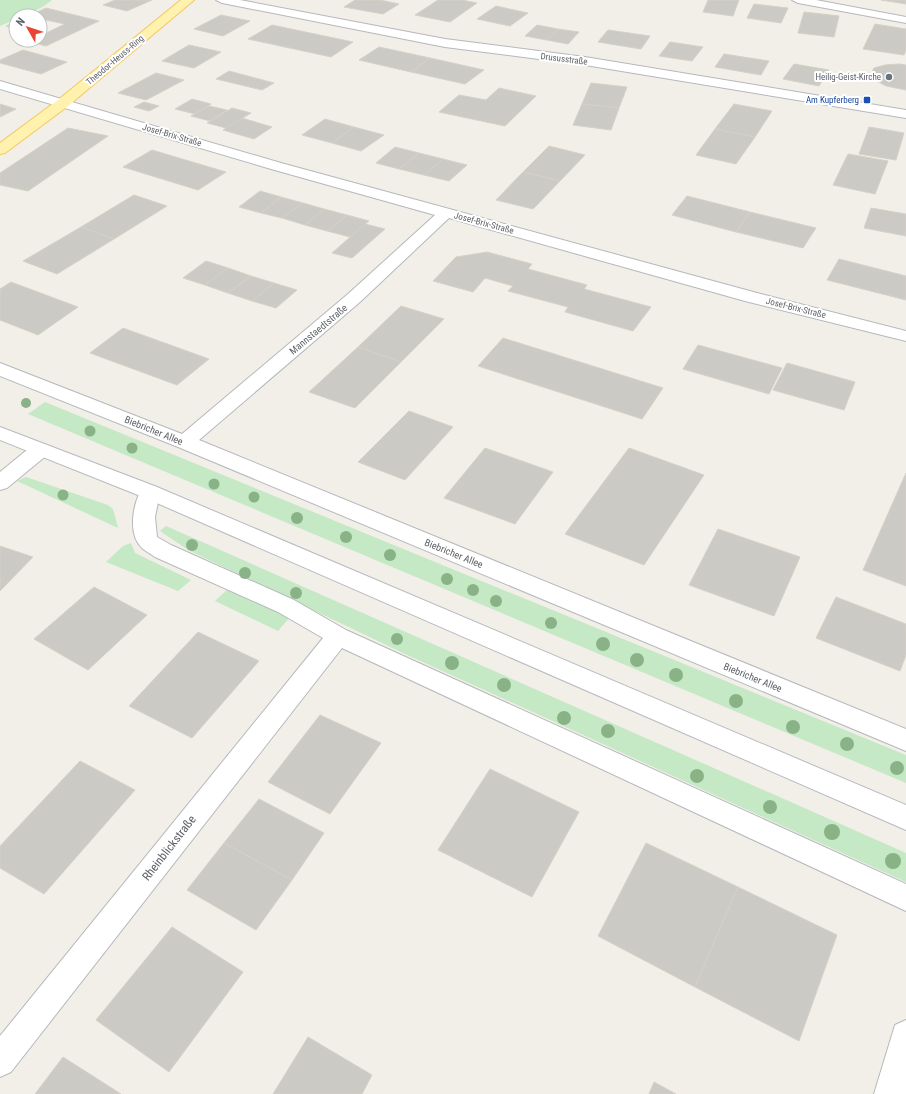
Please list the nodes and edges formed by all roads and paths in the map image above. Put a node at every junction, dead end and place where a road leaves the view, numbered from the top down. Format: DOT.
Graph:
graph roads {
  1 [pos="188,0"];
  2 [pos="222,0"];
  3 [pos="798,0"];
  4 [pos="906,20"];
  5 [pos="0,85"];
  6 [pos="63,103"];
  7 [pos="906,114"];
  8 [pos="41,119"];
  9 [pos="0,142"];
  10 [pos="0,150"];
  11 [pos="447,212"];
  12 [pos="906,336"];
  13 [pos="0,369"];
  14 [pos="0,433"];
  15 [pos="185,442"];
  16 [pos="40,450"];
  17 [pos="0,483"];
  18 [pos="150,492"];
  19 [pos="338,636"];
  20 [pos="906,740"];
  21 [pos="906,818"];
  22 [pos="906,898"];
  23 [pos="906,1036"];
  24 [pos="0,1061"];
  25 [pos="890,1094"];
  1 -- 6 [label="main road, Theodor-Heuss-Ring"];
  2 -- 7 [label="street, Drususstraße"];
  3 -- 4 [label="street"];
  5 -- 6 [label="street, Josef-Brix-Straße"];
  6 -- 8 [label="main road, Theodor-Heuss-Ring"];
  6 -- 11 [label="street, Josef-Brix-Straße"];
  8 -- 9 [label="main road, Theodor-Heuss-Ring"];
  8 -- 10 [label="main road, Theodor-Heuss-Ring"];
  11 -- 12 [label="street, Josef-Brix-Straße"];
  11 -- 15 [label="street, Mannstaedtstraße"];
  13 -- 15 [label="street, Biebricher Allee"];
  14 -- 16 [label="street"];
  15 -- 20 [label="street, Biebricher Allee"];
  16 -- 17 [label="street"];
  16 -- 18 [label="street"];
  18 -- 19 [label="street"];
  18 -- 21 [label="street"];
  19 -- 22 [label="street"];
  19 -- 24 [label="street, Rheinblickstraße"];
  23 -- 25 [label="street"];
}
